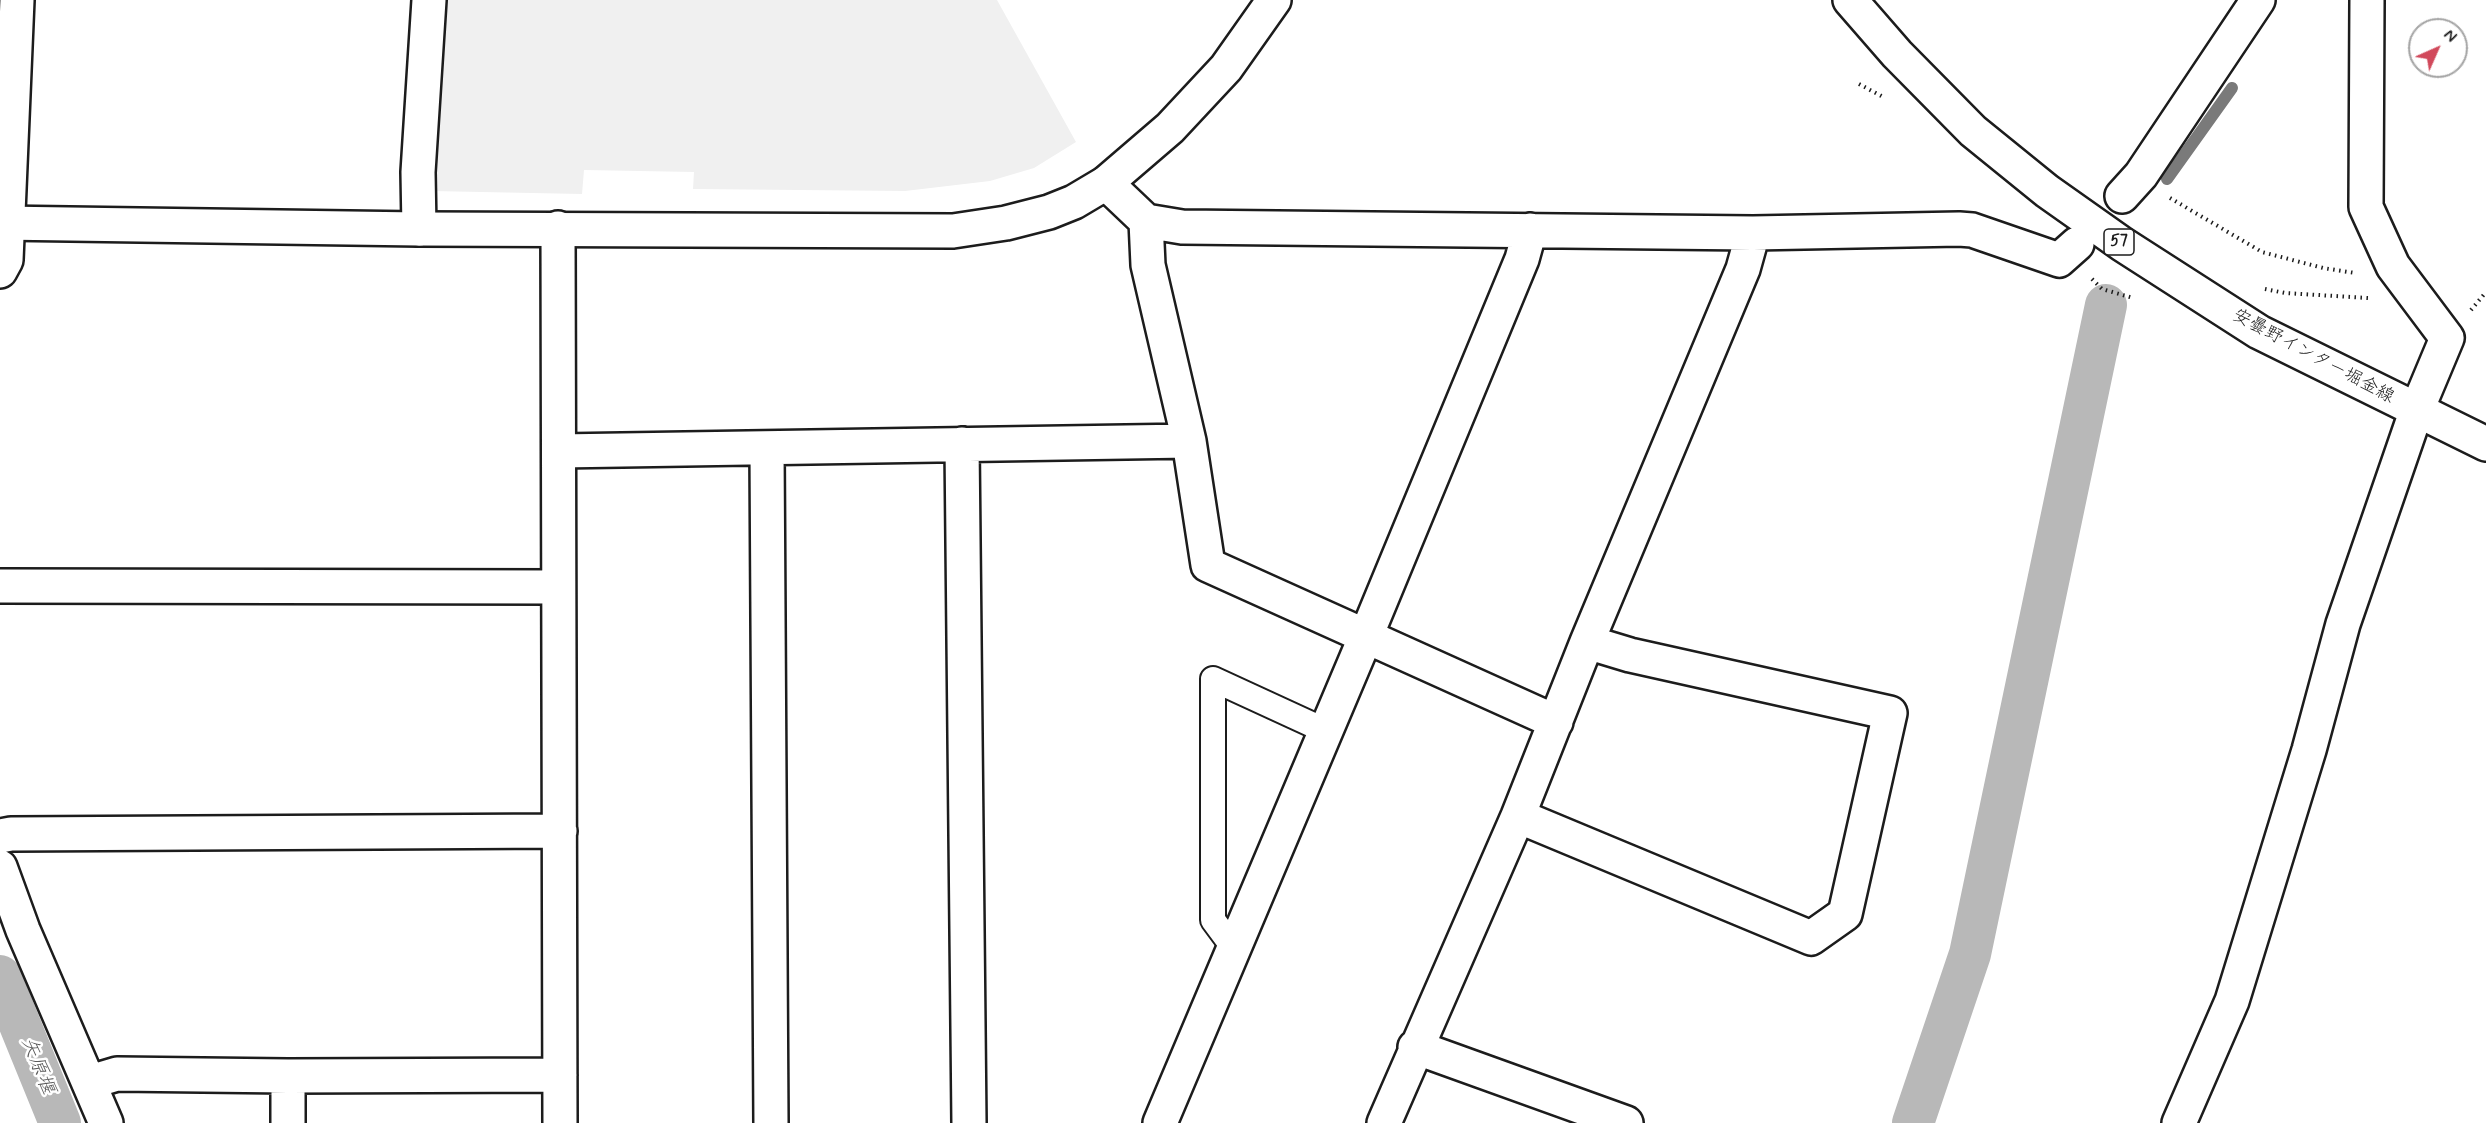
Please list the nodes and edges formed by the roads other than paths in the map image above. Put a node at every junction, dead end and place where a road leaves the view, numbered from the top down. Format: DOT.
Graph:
graph roads {
  1 [pos="17,0"];
  2 [pos="429,0"];
  3 [pos="1274,0"];
  4 [pos="1850,0"];
  5 [pos="2258,0"];
  6 [pos="2367,0"];
  7 [pos="1106,183"];
  8 [pos="2132,186"];
  9 [pos="1146,222"];
  10 [pos="4,223"];
  11 [pos="558,228"];
  12 [pos="419,230"];
  13 [pos="1530,230"];
  14 [pos="1753,233"];
  15 [pos="2078,244"];
  16 [pos="0,271"];
  17 [pos="2426,415"];
  18 [pos="1189,441"];
  19 [pos="962,444"];
  20 [pos="2486,444"];
  21 [pos="767,448"];
  22 [pos="559,451"];
  23 [pos="0,586"];
  24 [pos="558,587"];
  25 [pos="1366,636"];
  26 [pos="1587,642"];
  27 [pos="1556,722"];
  28 [pos="1326,731"];
  29 [pos="1518,816"];
  30 [pos="560,831"];
  31 [pos="0,836"];
  32 [pos="0,867"];
  33 [pos="12,936"];
  34 [pos="1233,947"];
  35 [pos="1415,1047"];
  36 [pos="560,1075"];
  37 [pos="288,1076"];
  38 [pos="90,1082"];
  39 [pos="106,1123"];
  40 [pos="288,1123"];
  41 [pos="560,1123"];
  42 [pos="771,1123"];
  43 [pos="969,1123"];
  44 [pos="1160,1123"];
  45 [pos="1384,1123"];
  46 [pos="1626,1123"];
  47 [pos="2179,1123"];
  1 -- 10 [label="street"];
  2 -- 12 [label="street"];
  3 -- 7 [label="street"];
  4 -- 17 [label="street, 安曇野インター堀金線 / 57"];
  5 -- 8 [label="street"];
  6 -- 17 [label="street"];
  7 -- 9 [label="street"];
  7 -- 11 [label="street"];
  9 -- 13 [label="street"];
  9 -- 18 [label="street"];
  10 -- 12 [label="street"];
  10 -- 16 [label="street"];
  11 -- 12 [label="street"];
  11 -- 22 [label="street"];
  13 -- 14 [label="street"];
  13 -- 25 [label="street"];
  14 -- 15 [label="street"];
  14 -- 26 [label="street"];
  17 -- 20 [label="street, 安曇野インター堀金線 / 57"];
  17 -- 47 [label="street"];
  18 -- 19 [label="street"];
  18 -- 25 [label="street"];
  19 -- 21 [label="street"];
  19 -- 43 [label="street"];
  21 -- 22 [label="street"];
  21 -- 42 [label="street"];
  22 -- 24 [label="street"];
  23 -- 24 [label="street"];
  24 -- 30 [label="street"];
  25 -- 27 [label="street"];
  25 -- 28 [label="street"];
  26 -- 27 [label="street"];
  26 -- 29 [label="street"];
  27 -- 29 [label="street"];
  28 -- 34 [label="street"];
  28 -- 34 [label="lane"];
  29 -- 35 [label="street"];
  30 -- 31 [label="street"];
  30 -- 36 [label="street"];
  32 -- 33 [label="street"];
  33 -- 38 [label="street"];
  34 -- 44 [label="street"];
  35 -- 45 [label="street"];
  35 -- 46 [label="street"];
  36 -- 37 [label="street"];
  36 -- 41 [label="street"];
  37 -- 38 [label="street"];
  37 -- 40 [label="street"];
  38 -- 39 [label="street"];
}
